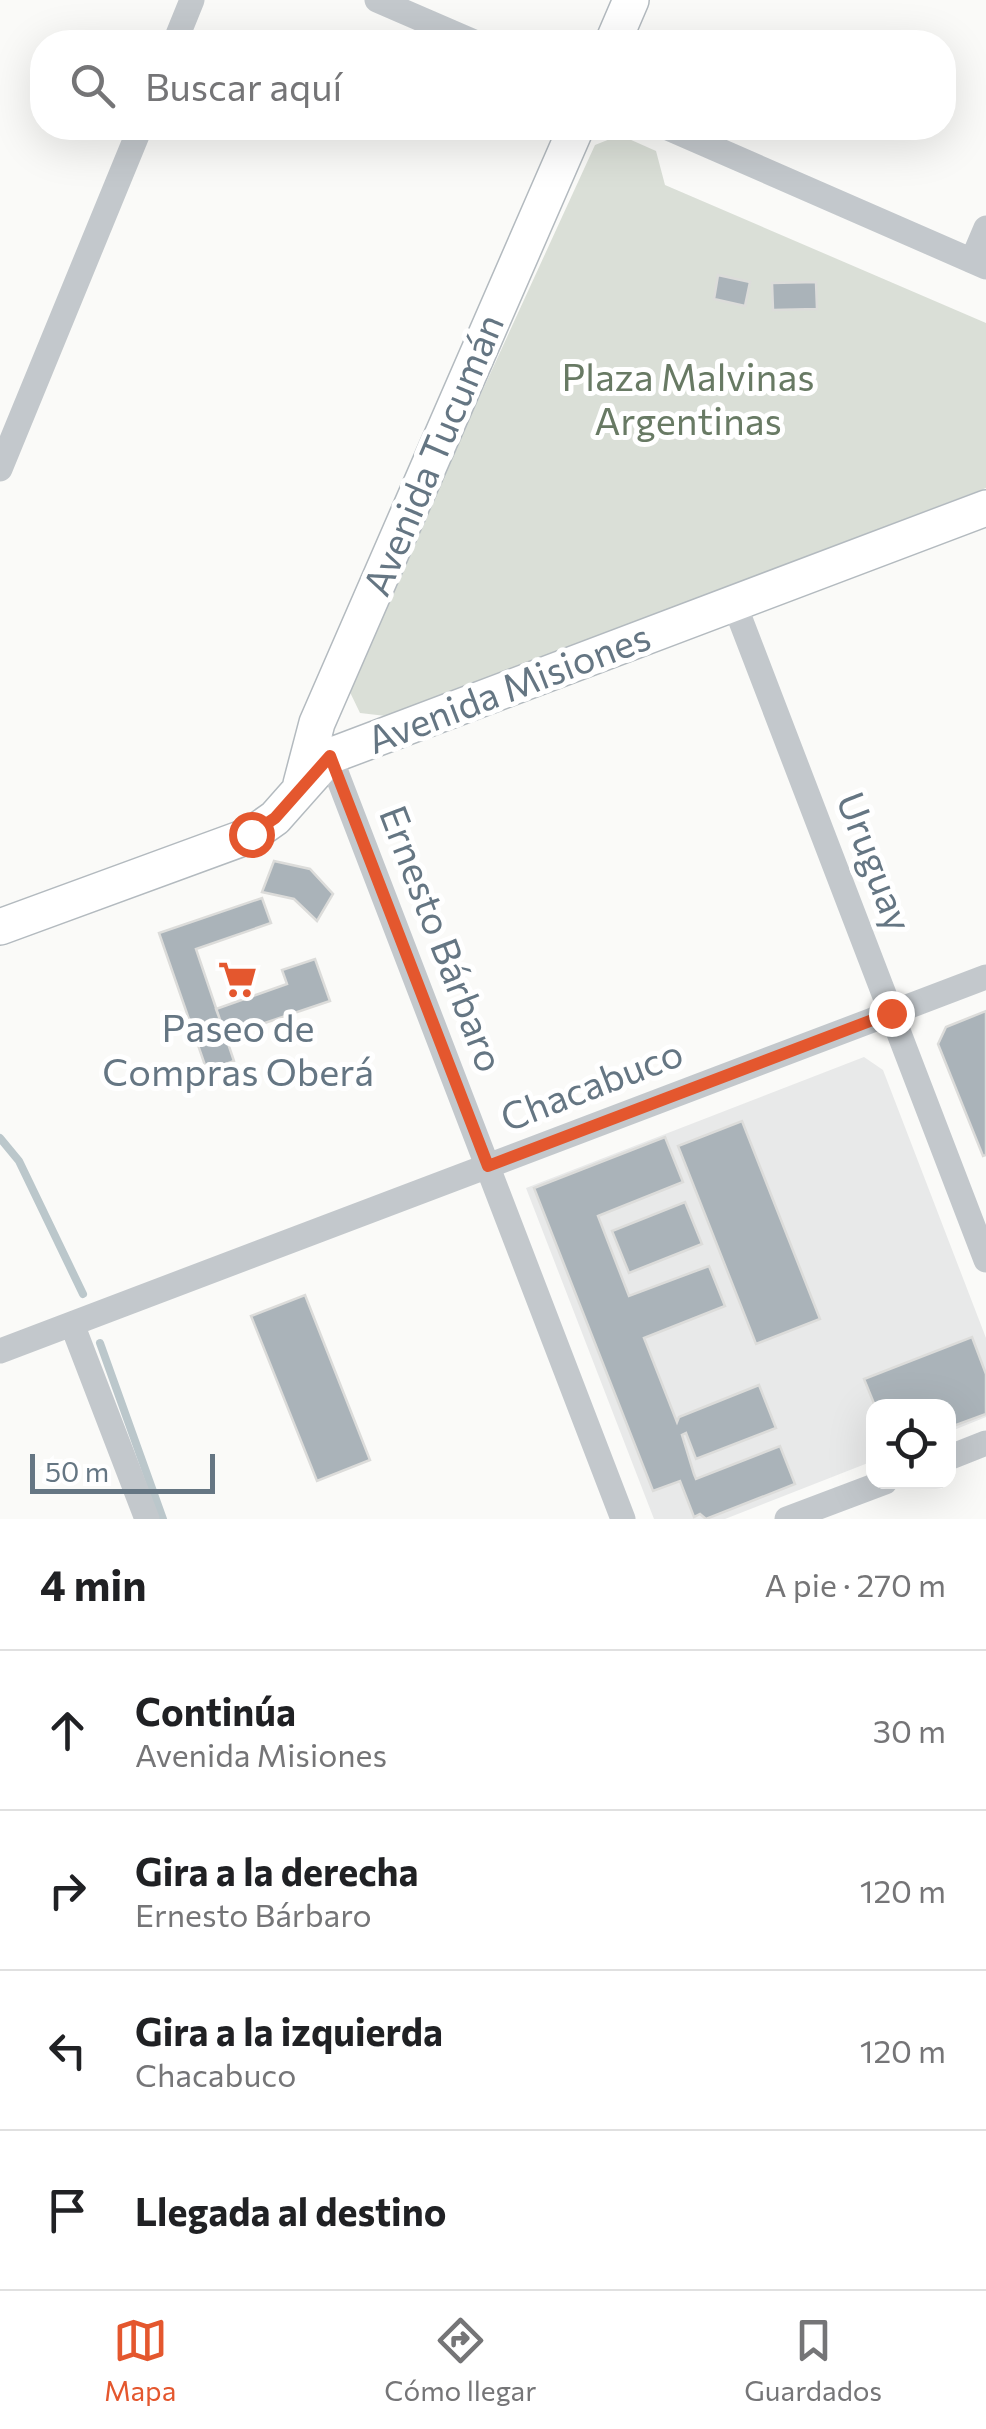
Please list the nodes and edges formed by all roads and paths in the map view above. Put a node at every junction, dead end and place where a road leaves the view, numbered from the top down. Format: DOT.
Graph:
graph roads {
  1 [pos="192,0"];
  2 [pos="377,0"];
  3 [pos="631,0"];
  4 [pos="180,30"];
  5 [pos="446,30"];
  6 [pos="618,30"];
  7 [pos="135,140"];
  8 [pos="571,140"];
  9 [pos="695,140"];
  10 [pos="986,228"];
  11 [pos="979,264"];
  12 [pos="0,470"];
  13 [pos="986,508"];
  14 [pos="734,603"];
  15 [pos="318,723"];
  16 [pos="330,756"];
  17 [pos="300,785"];
  18 [pos="0,928"];
  19 [pos="986,977"];
  20 [pos="891,1013"];
  21 [pos="488,1166"];
  22 [pos="986,1260"];
  23 [pos="72,1324"];
  24 [pos="0,1351"];
  25 [pos="986,1443"];
  26 [pos="956,1455"];
  27 [pos="867,1489"];
  28 [pos="147,1519"];
  29 [pos="623,1519"];
  30 [pos="787,1519"];
  1 -- 4 [label="street"];
  2 -- 5 [label="street"];
  3 -- 6 [label="main road"];
  7 -- 12 [label="street"];
  8 -- 15 [label="main road, Avenida Tucumán"];
  9 -- 11 [label="street"];
  10 -- 11 [label="street"];
  13 -- 14 [label="main road, Avenida Misiones"];
  14 -- 16 [label="main road, Avenida Misiones"];
  14 -- 20 [label="street, Uruguay"];
  15 -- 16 [label="street, Ernesto Bárbaro"];
  15 -- 17 [label="main road, Avenida Tucumán"];
  16 -- 17 [label="main road, Avenida Misiones"];
  16 -- 21 [label="street, Ernesto Bárbaro"];
  17 -- 18 [label="main road, Avenida Misiones"];
  19 -- 20 [label="street, Chacabuco"];
  20 -- 21 [label="street, Chacabuco"];
  20 -- 22 [label="street, Uruguay"];
  21 -- 23 [label="street, Chacabuco"];
  21 -- 29 [label="street, Ernesto Bárbaro"];
  23 -- 24 [label="street, Chacabuco"];
  23 -- 28 [label="street"];
  25 -- 26 [label="street"];
  27 -- 30 [label="street"];
}
